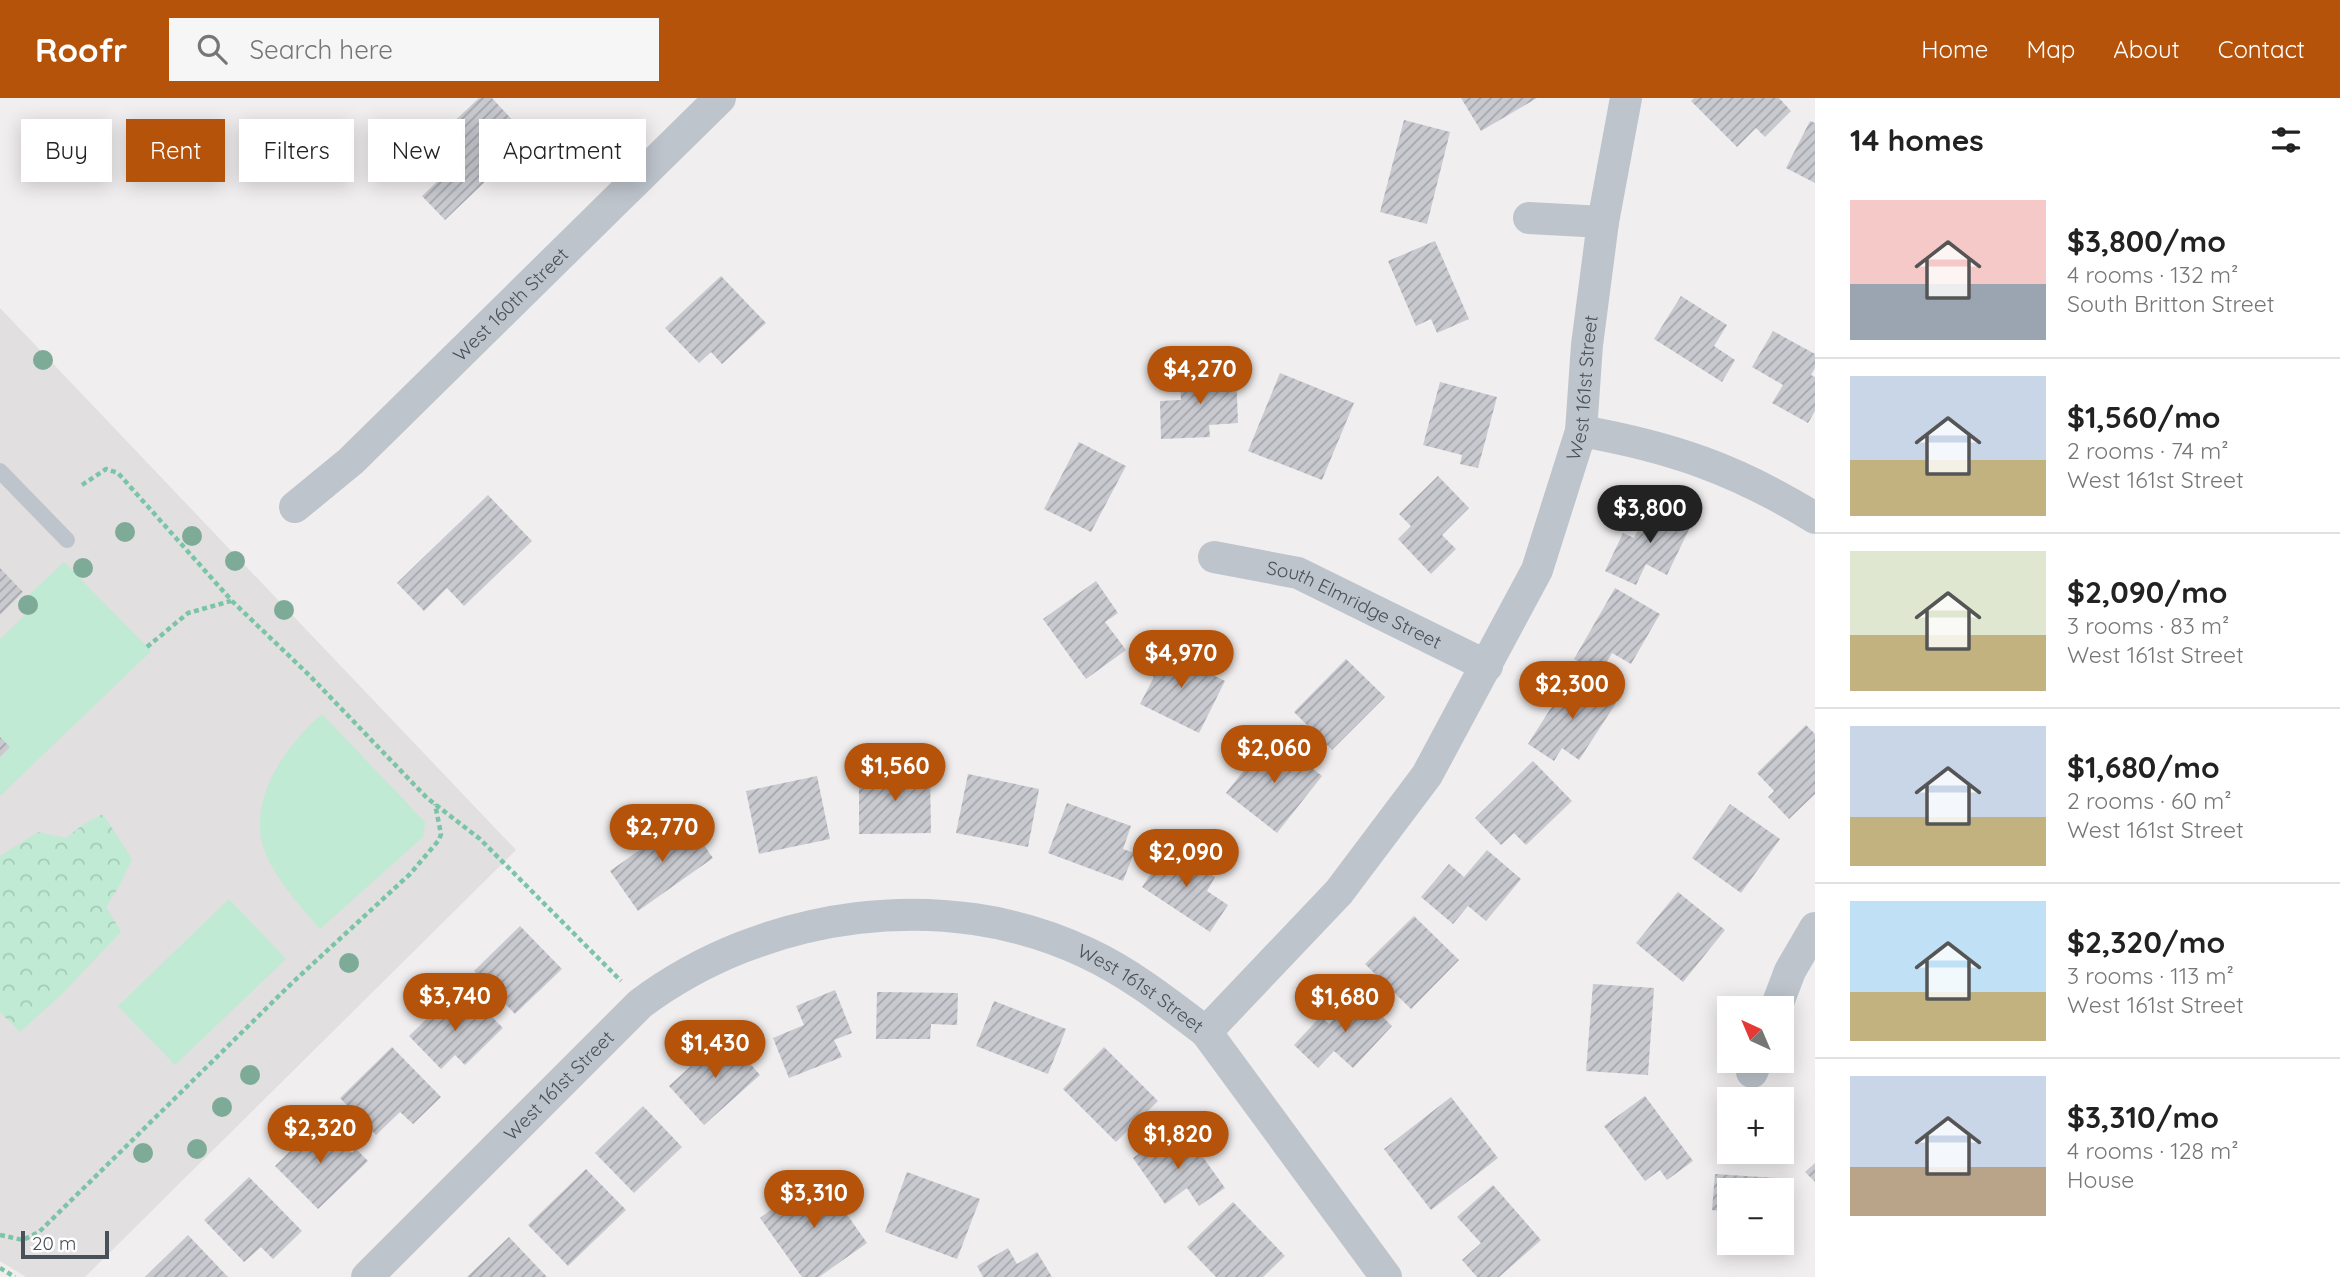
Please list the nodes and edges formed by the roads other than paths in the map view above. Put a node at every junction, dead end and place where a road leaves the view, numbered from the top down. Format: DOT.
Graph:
graph roads {
  1 [pos="720,98"];
  2 [pos="1626,98"];
  3 [pos="1529,218"];
  4 [pos="1603,222"];
  5 [pos="1581,431"];
  6 [pos="0,471"];
  7 [pos="295,507"];
  8 [pos="1815,518"];
  9 [pos="67,540"];
  10 [pos="1214,557"];
  11 [pos="1487,666"];
  12 [pos="1815,928"];
  13 [pos="1781,996"];
  14 [pos="1206,1032"];
  15 [pos="367,1277"];
  16 [pos="1386,1277"];
  1 -- 7 [label="street, West 160th Street"];
  2 -- 4 [label="street, West 161st Street"];
  3 -- 4 [label="street"];
  4 -- 5 [label="street, West 161st Street"];
  5 -- 8 [label="street"];
  5 -- 11 [label="street, West 161st Street"];
  6 -- 9 [label="lane"];
  10 -- 11 [label="street, South Elmridge Street"];
  11 -- 14 [label="street, West 161st Street"];
  12 -- 13 [label="street"];
  14 -- 15 [label="street, West 161st Street"];
  14 -- 16 [label="street"];
}
